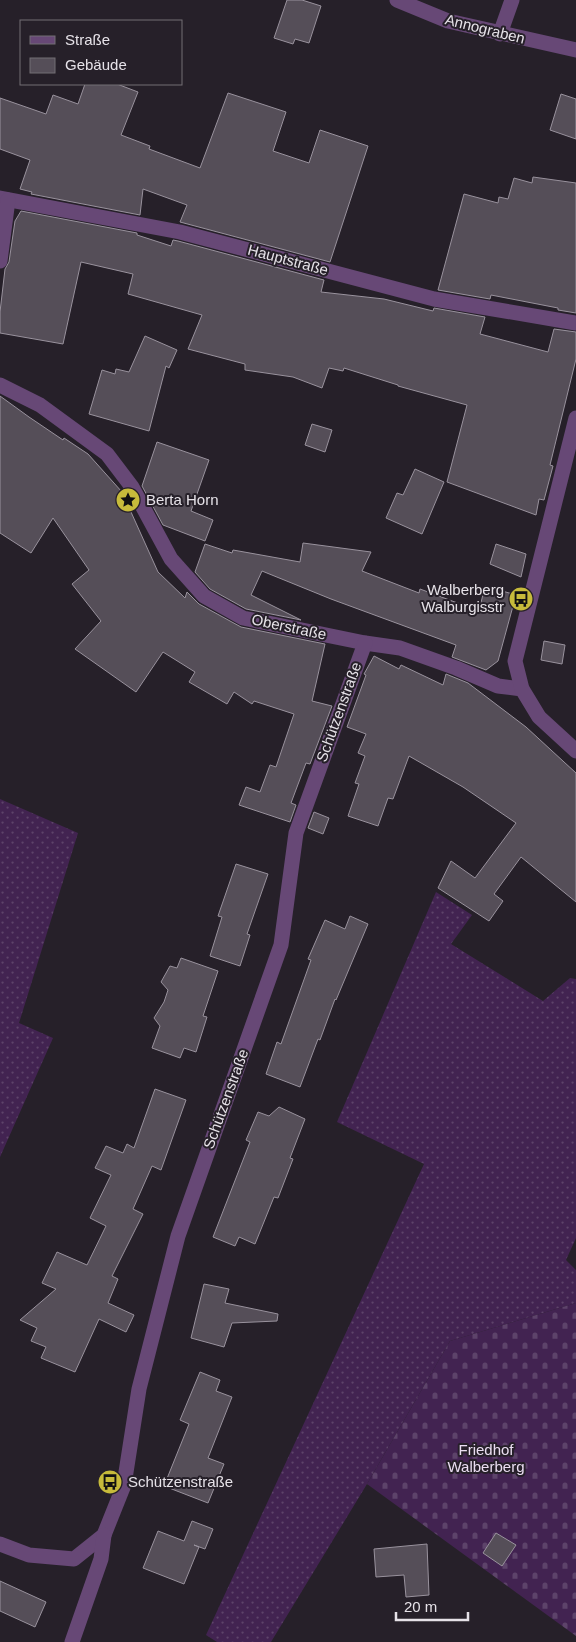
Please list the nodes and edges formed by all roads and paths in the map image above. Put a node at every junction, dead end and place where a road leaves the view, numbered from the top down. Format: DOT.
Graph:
graph roads {
  1 [pos="397,0"];
  2 [pos="512,0"];
  3 [pos="500,34"];
  4 [pos="576,50"];
  5 [pos="4,199"];
  6 [pos="0,261"];
  7 [pos="576,323"];
  8 [pos="0,385"];
  9 [pos="576,418"];
  10 [pos="364,643"];
  11 [pos="522,689"];
  12 [pos="576,751"];
  13 [pos="104,1535"];
  14 [pos="0,1544"];
  15 [pos="72,1642"];
  1 -- 3 [label="street, Annograben"];
  2 -- 3 [label="street"];
  3 -- 4 [label="street, Annograben"];
  5 -- 6 [label="street"];
  5 -- 7 [label="street, Hauptstraße"];
  8 -- 10 [label="street, Oberstraße"];
  9 -- 11 [label="street"];
  10 -- 11 [label="street, Oberstraße"];
  10 -- 13 [label="street, Schützenstraße"];
  11 -- 12 [label="street"];
  13 -- 14 [label="street, Schützenstraße"];
  13 -- 15 [label="street"];
}
